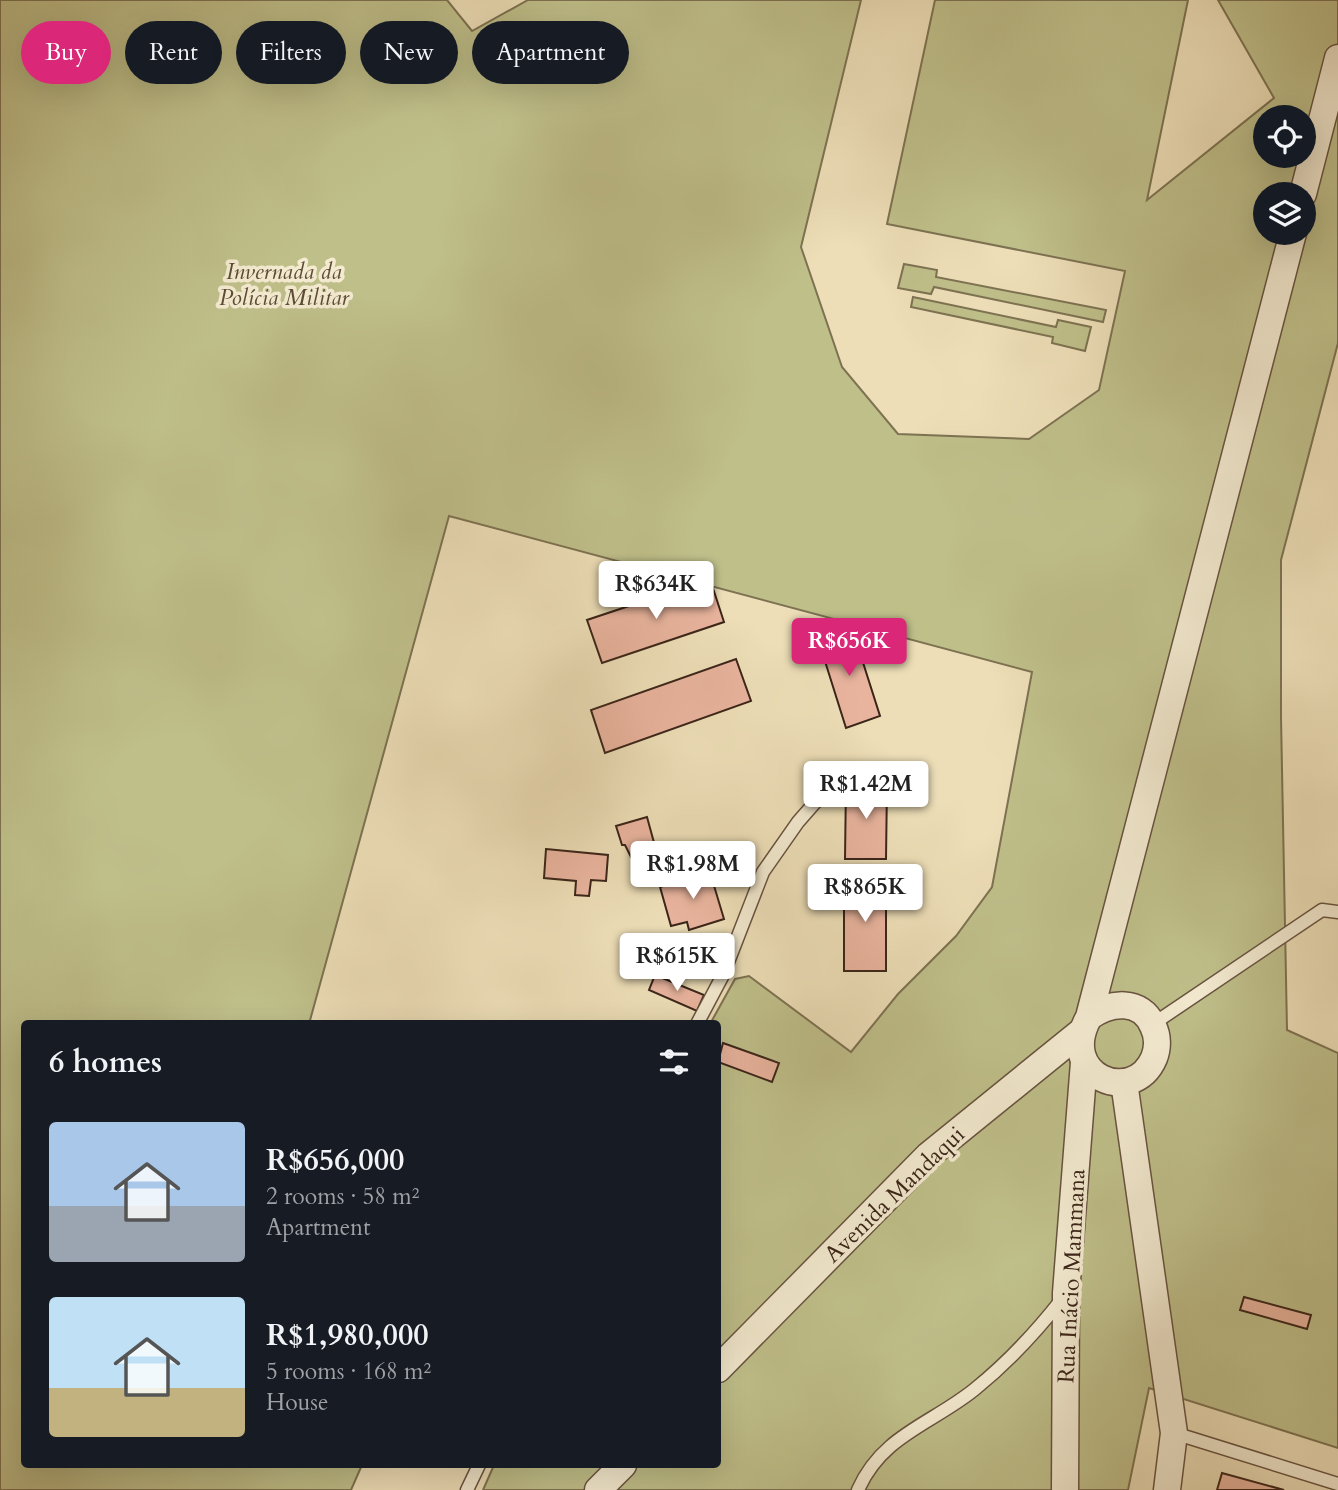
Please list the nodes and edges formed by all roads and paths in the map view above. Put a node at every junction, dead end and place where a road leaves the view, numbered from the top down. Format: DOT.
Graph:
graph roads {
  1 [pos="1338,58"];
  2 [pos="1306,182"];
  3 [pos="1290,245"];
  4 [pos="826,790"];
  5 [pos="1338,912"];
  6 [pos="699,1020"];
  7 [pos="1086,1024"];
  8 [pos="1153,1024"];
  9 [pos="1084,1062"];
  10 [pos="1124,1082"];
  11 [pos="1066,1293"];
  12 [pos="721,1366"];
  13 [pos="1174,1433"];
  14 [pos="478,1468"];
  15 [pos="620,1468"];
  16 [pos="1338,1485"];
  17 [pos="467,1490"];
  18 [pos="598,1490"];
  19 [pos="858,1490"];
  20 [pos="1065,1490"];
  21 [pos="1167,1490"];
  1 -- 2 [label="street"];
  3 -- 7 [label="street, Rua Inácio Mammana"];
  4 -- 6 [label="lane"];
  5 -- 8 [label="lane"];
  7 -- 8 [label="street"];
  7 -- 9 [label="street, Rua Inácio Mammana"];
  7 -- 12 [label="street, Avenida Mandaqui"];
  8 -- 10 [label="street"];
  9 -- 10 [label="street"];
  9 -- 11 [label="street, Rua Inácio Mammana"];
  10 -- 13 [label="street"];
  11 -- 19 [label="lane"];
  11 -- 20 [label="street, Rua Inácio Mammana"];
  13 -- 16 [label="lane"];
  13 -- 21 [label="street"];
  14 -- 17 [label="lane"];
  15 -- 18 [label="street"];
}
